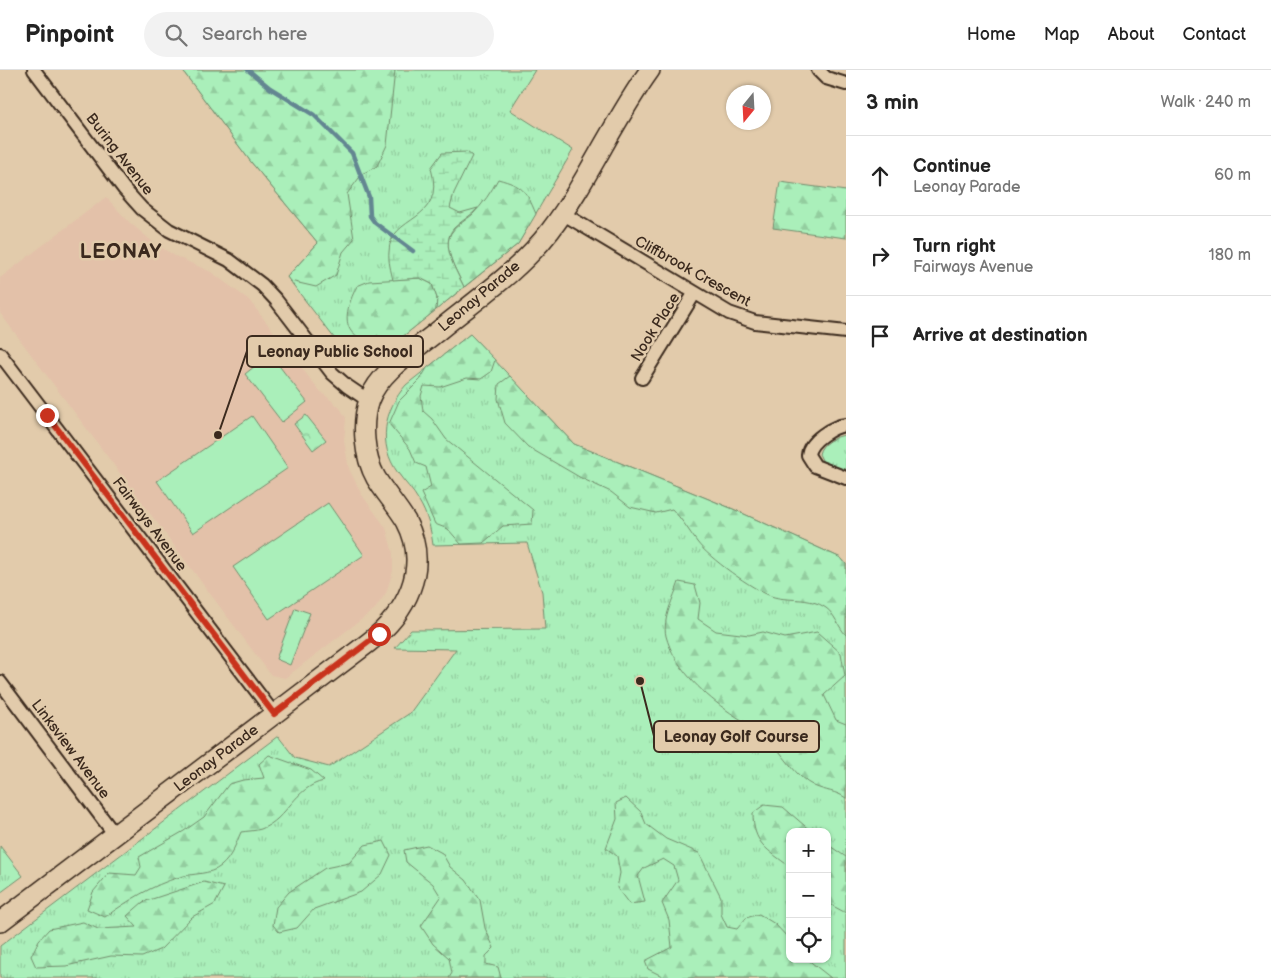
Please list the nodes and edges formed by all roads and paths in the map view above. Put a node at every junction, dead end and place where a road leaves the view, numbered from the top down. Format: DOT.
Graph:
graph roads {
  1 [pos="34,70"];
  2 [pos="650,70"];
  3 [pos="818,70"];
  4 [pos="846,84"];
  5 [pos="562,213"];
  6 [pos="694,294"];
  7 [pos="846,332"];
  8 [pos="0,354"];
  9 [pos="642,378"];
  10 [pos="369,401"];
  11 [pos="846,425"];
  12 [pos="846,478"];
  13 [pos="0,682"];
  14 [pos="274,714"];
  15 [pos="115,835"];
  16 [pos="0,922"];
  1 -- 10 [label="street, Buring Avenue"];
  2 -- 5 [label="street, Leonay Parade"];
  3 -- 4 [label="street"];
  5 -- 6 [label="street, Cliffbrook Crescent"];
  5 -- 10 [label="street, Leonay Parade"];
  6 -- 7 [label="street, Cliffbrook Crescent"];
  6 -- 9 [label="street, Nook Place"];
  8 -- 14 [label="street, Fairways Avenue"];
  10 -- 14 [label="street, Leonay Parade"];
  11 -- 12 [label="street"];
  13 -- 15 [label="street, Linksview Avenue"];
  14 -- 15 [label="street, Leonay Parade"];
  15 -- 16 [label="street, Leonay Parade"];
}
